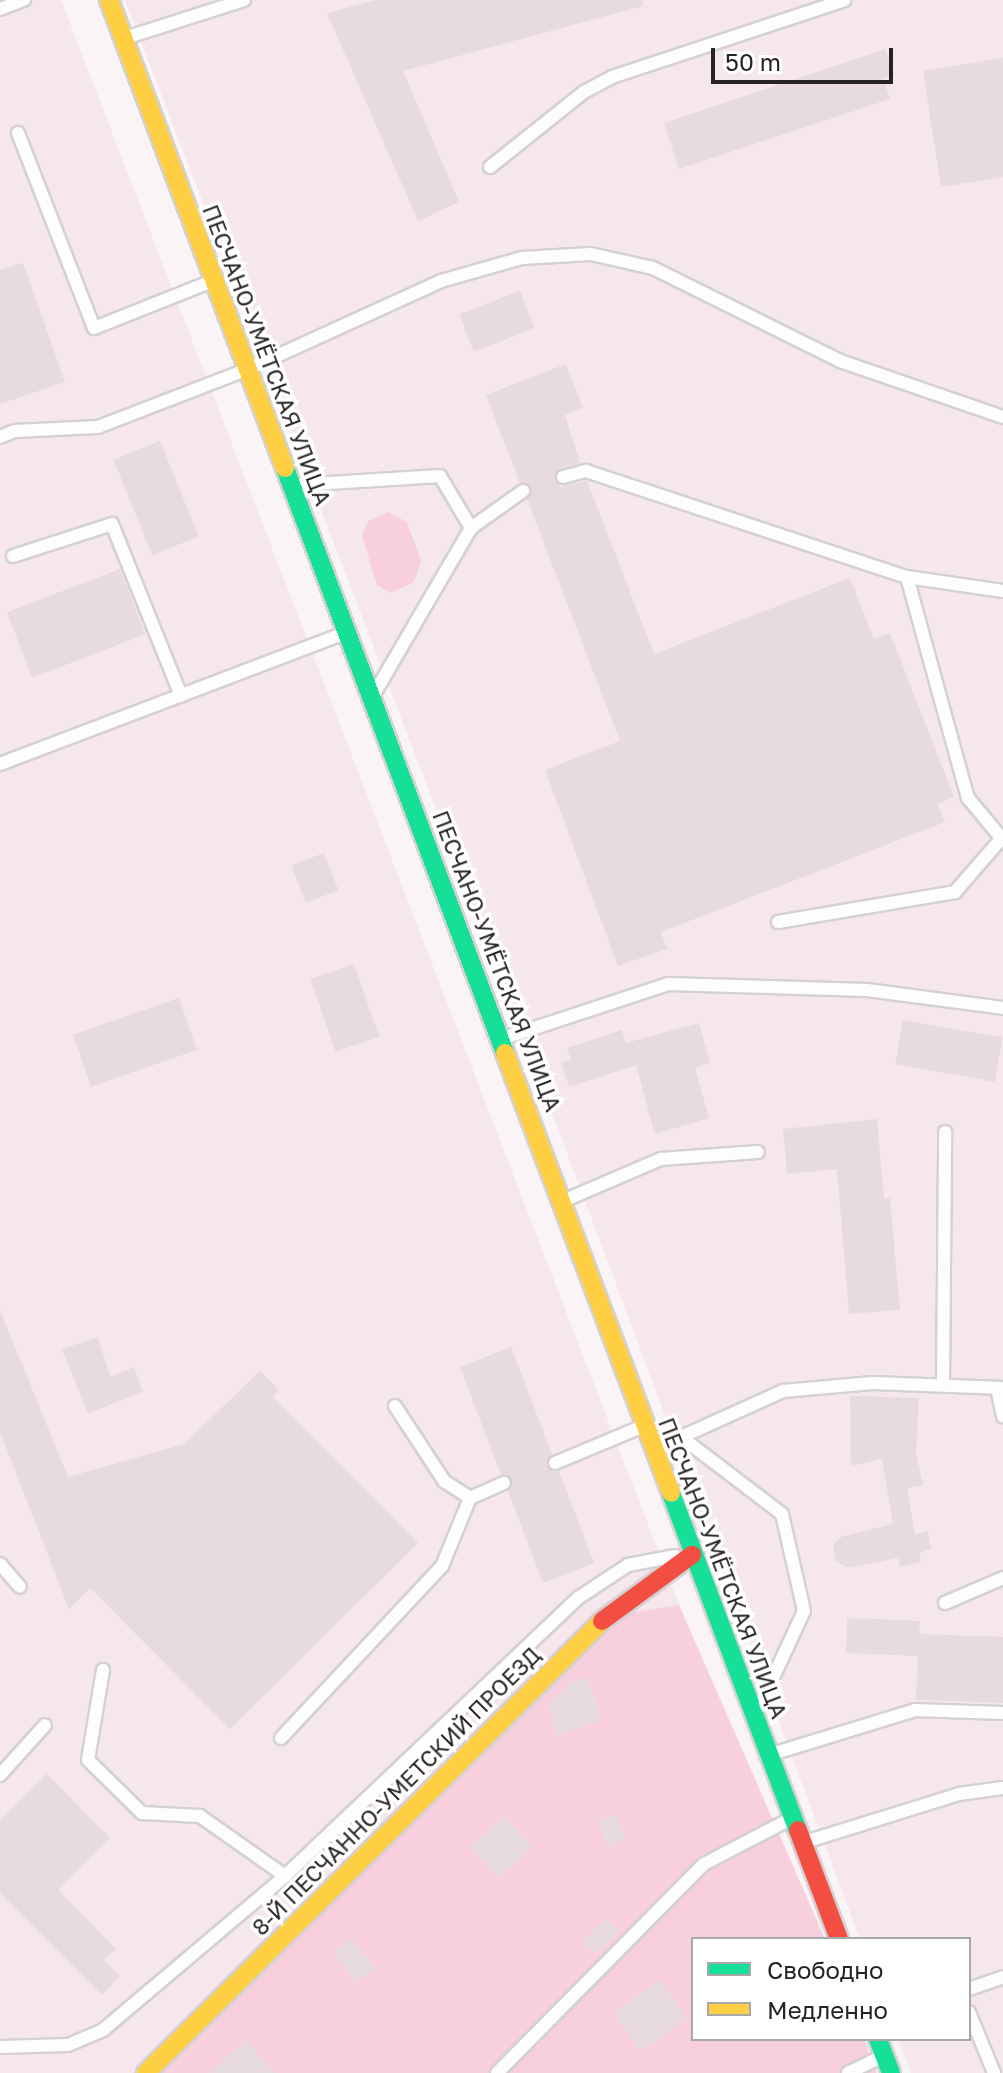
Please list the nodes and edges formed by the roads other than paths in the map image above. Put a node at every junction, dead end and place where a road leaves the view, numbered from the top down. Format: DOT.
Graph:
graph roads {
  1 [pos="24,0"];
  2 [pos="109,0"];
  3 [pos="244,0"];
  4 [pos="845,0"];
  5 [pos="0,9"];
  6 [pos="122,39"];
  7 [pos="18,133"];
  8 [pos="490,167"];
  9 [pos="213,281"];
  10 [pos="246,370"];
  11 [pos="1003,417"];
  12 [pos="0,437"];
  13 [pos="563,477"];
  14 [pos="290,485"];
  15 [pos="523,491"];
  16 [pos="471,528"];
  17 [pos="13,556"];
  18 [pos="907,577"];
  19 [pos="1003,591"];
  20 [pos="345,633"];
  21 [pos="181,696"];
  22 [pos="370,699"];
  23 [pos="0,764"];
  24 [pos="1002,840"];
  25 [pos="778,922"];
  26 [pos="1003,1008"];
  27 [pos="502,1039"];
  28 [pos="945,1132"];
  29 [pos="758,1152"];
  30 [pos="563,1201"];
  31 [pos="943,1383"];
  32 [pos="1000,1388"];
  33 [pos="395,1406"];
  34 [pos="1003,1416"];
  35 [pos="643,1426"];
  36 [pos="681,1437"];
  37 [pos="652,1450"];
  38 [pos="555,1463"];
  39 [pos="504,1483"];
  40 [pos="470,1498"];
  41 [pos="692,1555"];
  42 [pos="0,1564"];
  43 [pos="1003,1578"];
  44 [pos="20,1587"];
  45 [pos="945,1603"];
  46 [pos="103,1670"];
  47 [pos="1003,1713"];
  48 [pos="754,1717"];
  49 [pos="45,1725"];
  50 [pos="281,1738"];
  51 [pos="769,1755"];
  52 [pos="0,1775"];
  53 [pos="1003,1788"];
  54 [pos="793,1818"];
  55 [pos="802,1843"];
  56 [pos="285,1876"];
  57 [pos="838,1937"];
  58 [pos="1003,1977"];
  59 [pos="971,1988"];
  60 [pos="971,2017"];
  61 [pos="0,2047"];
  62 [pos="884,2056"];
  63 [pos="146,2073"];
  64 [pos="497,2073"];
  65 [pos="848,2073"];
  66 [pos="994,2073"];
  1 -- 5 [label="lane"];
  2 -- 6 [label="main road, ПЕСЧАНО-УМЁТСКАЯ УЛИЦА"];
  3 -- 6 [label="lane"];
  4 -- 8 [label="lane"];
  6 -- 9 [label="main road, ПЕСЧАНО-УМЁТСКАЯ УЛИЦА"];
  7 -- 9 [label="lane"];
  9 -- 10 [label="main road, ПЕСЧАНО-УМЁТСКАЯ УЛИЦА"];
  10 -- 11 [label="lane"];
  10 -- 12 [label="lane"];
  10 -- 14 [label="main road, ПЕСЧАНО-УМЁТСКАЯ УЛИЦА"];
  13 -- 18 [label="lane"];
  14 -- 16 [label="lane"];
  14 -- 20 [label="main road, ПЕСЧАНО-УМЁТСКАЯ УЛИЦА"];
  15 -- 16 [label="lane"];
  16 -- 22 [label="lane"];
  17 -- 21 [label="lane"];
  18 -- 19 [label="lane"];
  18 -- 24 [label="lane"];
  20 -- 21 [label="lane"];
  20 -- 22 [label="main road, ПЕСЧАНО-УМЁТСКАЯ УЛИЦА"];
  21 -- 23 [label="lane"];
  22 -- 27 [label="main road, ПЕСЧАНО-УМЁТСКАЯ УЛИЦА"];
  24 -- 25 [label="lane"];
  26 -- 27 [label="lane"];
  27 -- 30 [label="main road, ПЕСЧАНО-УМЁТСКАЯ УЛИЦА"];
  28 -- 31 [label="lane"];
  29 -- 30 [label="lane"];
  30 -- 35 [label="main road, ПЕСЧАНО-УМЁТСКАЯ УЛИЦА"];
  31 -- 32 [label="lane"];
  31 -- 36 [label="lane"];
  32 -- 34 [label="lane"];
  33 -- 40 [label="lane"];
  35 -- 37 [label="main road, ПЕСЧАНО-УМЁТСКАЯ УЛИЦА"];
  35 -- 38 [label="lane"];
  36 -- 37 [label="lane"];
  36 -- 48 [label="lane"];
  37 -- 41 [label="main road, ПЕСЧАНО-УМЁТСКАЯ УЛИЦА"];
  39 -- 40 [label="lane"];
  40 -- 50 [label="lane"];
  41 -- 48 [label="main road, ПЕСЧАНО-УМЁТСКАЯ УЛИЦА"];
  41 -- 56 [label="lane"];
  41 -- 63 [label="main road, 8-Й ПЕСЧАННО-УМЕТСКИЙ ПРОЕЗД"];
  42 -- 44 [label="lane"];
  43 -- 45 [label="lane"];
  46 -- 56 [label="lane"];
  47 -- 51 [label="lane"];
  48 -- 51 [label="main road, ПЕСЧАНО-УМЁТСКАЯ УЛИЦА"];
  49 -- 52 [label="lane"];
  51 -- 54 [label="main road, ПЕСЧАНО-УМЁТСКАЯ УЛИЦА"];
  53 -- 55 [label="lane"];
  54 -- 55 [label="main road, ПЕСЧАНО-УМЁТСКАЯ УЛИЦА"];
  54 -- 64 [label="lane"];
  55 -- 57 [label="main road, ПЕСЧАНО-УМЁТСКАЯ УЛИЦА"];
  56 -- 61 [label="lane"];
  58 -- 59 [label="lane"];
  60 -- 66 [label="lane"];
  62 -- 65 [label="lane"];
}
